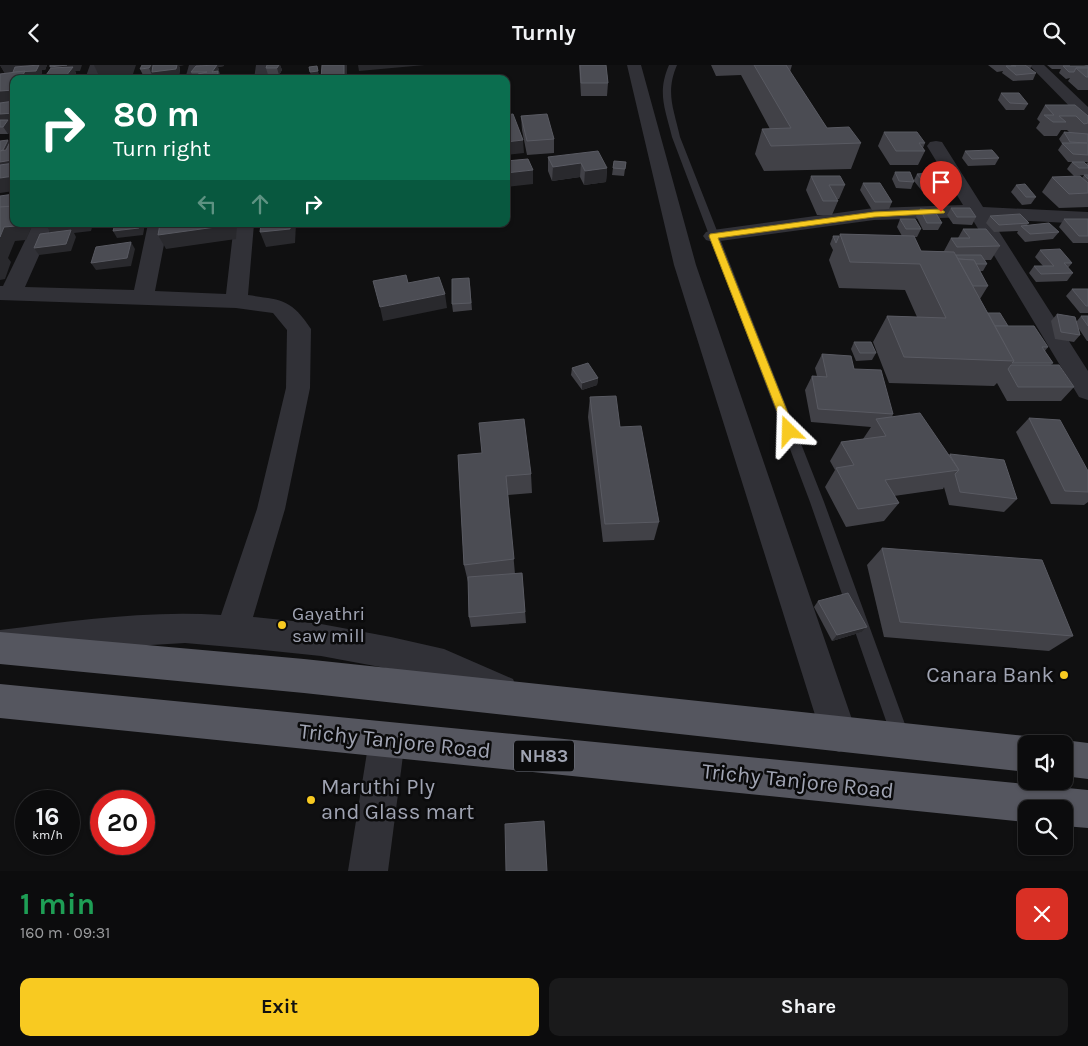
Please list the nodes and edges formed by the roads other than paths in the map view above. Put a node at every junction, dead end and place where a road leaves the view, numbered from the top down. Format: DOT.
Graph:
graph roads {
  1 [pos="634,65"];
  2 [pos="673,65"];
  3 [pos="1036,65"];
  4 [pos="1088,115"];
  5 [pos="936,146"];
  6 [pos="976,212"];
  7 [pos="1088,218"];
  8 [pos="41,227"];
  9 [pos="157,227"];
  10 [pos="244,227"];
  11 [pos="713,236"];
  12 [pos="6,293"];
  13 [pos="143,299"];
  14 [pos="236,301"];
  15 [pos="1088,391"];
  16 [pos="232,632"];
  17 [pos="0,647"];
  18 [pos="522,700"];
  19 [pos="0,701"];
  20 [pos="839,734"];
  21 [pos="387,740"];
  22 [pos="902,741"];
  23 [pos="1018,753"];
  24 [pos="1073,759"];
  25 [pos="1088,761"];
  26 [pos="1088,809"];
  27 [pos="368,871"];
  1 -- 20 [label="street"];
  2 -- 11 [label="lane"];
  3 -- 4 [label="street"];
  5 -- 6 [label="street"];
  6 -- 7 [label="street"];
  6 -- 11 [label="street"];
  6 -- 15 [label="street"];
  8 -- 12 [label="street"];
  9 -- 13 [label="street"];
  10 -- 14 [label="street"];
  11 -- 22 [label="lane"];
  12 -- 13 [label="street"];
  13 -- 14 [label="street"];
  14 -- 16 [label="street"];
  16 -- 17 [label="street"];
  16 -- 18 [label="street"];
  17 -- 18 [label="highway"];
  18 -- 20 [label="highway"];
  19 -- 21 [label="highway, Trichy Tanjore Road / NH83"];
  20 -- 22 [label="highway"];
  21 -- 26 [label="highway, Trichy Tanjore Road / NH83"];
  21 -- 27 [label="street"];
  22 -- 23 [label="highway"];
  24 -- 25 [label="highway"];
}
